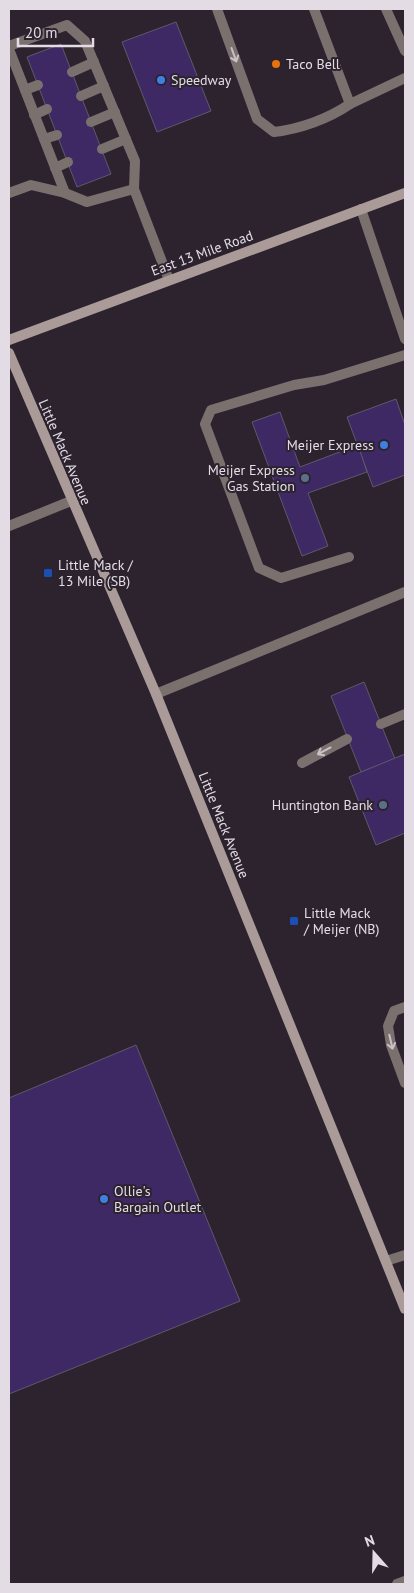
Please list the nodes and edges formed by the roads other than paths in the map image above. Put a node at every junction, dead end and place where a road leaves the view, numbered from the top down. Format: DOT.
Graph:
graph roads {
  1 [pos="217,9"];
  2 [pos="314,9"];
  3 [pos="386,9"];
  4 [pos="9,48"];
  5 [pos="405,51"];
  6 [pos="94,62"];
  7 [pos="72,72"];
  8 [pos="405,78"];
  9 [pos="38,85"];
  10 [pos="104,86"];
  11 [pos="25,90"];
  12 [pos="81,96"];
  13 [pos="350,104"];
  14 [pos="47,109"];
  15 [pos="115,112"];
  16 [pos="34,115"];
  17 [pos="91,122"];
  18 [pos="57,135"];
  19 [pos="44,139"];
  20 [pos="126,139"];
  21 [pos="102,149"];
  22 [pos="68,162"];
  23 [pos="55,168"];
  24 [pos="134,189"];
  25 [pos="405,192"];
  26 [pos="9,193"];
  27 [pos="65,193"];
  28 [pos="361,209"];
  29 [pos="169,280"];
  30 [pos="405,339"];
  31 [pos="9,340"];
  32 [pos="9,354"];
  33 [pos="405,355"];
  34 [pos="71,501"];
  35 [pos="9,526"];
  36 [pos="349,557"];
  37 [pos="405,592"];
  38 [pos="156,694"];
  39 [pos="405,714"];
  40 [pos="381,724"];
  41 [pos="347,739"];
  42 [pos="302,763"];
  43 [pos="405,1007"];
  44 [pos="405,1083"];
  45 [pos="405,1255"];
  46 [pos="386,1261"];
  47 [pos="405,1309"];
  48 [pos="405,1581"];
  49 [pos="398,1584"];
  1 -- 13 [label="lane, one-way"];
  2 -- 13 [label="lane"];
  3 -- 5 [label="lane"];
  4 -- 6 [label="lane"];
  4 -- 11 [label="lane"];
  6 -- 7 [label="lane"];
  6 -- 10 [label="lane"];
  8 -- 13 [label="lane"];
  9 -- 11 [label="lane"];
  10 -- 12 [label="lane"];
  10 -- 15 [label="lane"];
  11 -- 16 [label="lane"];
  14 -- 16 [label="lane"];
  15 -- 17 [label="lane"];
  15 -- 20 [label="lane"];
  16 -- 19 [label="lane"];
  18 -- 19 [label="lane"];
  19 -- 23 [label="lane"];
  20 -- 21 [label="lane"];
  20 -- 24 [label="lane"];
  22 -- 23 [label="lane"];
  23 -- 27 [label="lane"];
  24 -- 27 [label="lane"];
  24 -- 29 [label="lane"];
  25 -- 28 [label="main road, East 13 Mile Road"];
  26 -- 27 [label="lane"];
  28 -- 29 [label="main road, East 13 Mile Road"];
  28 -- 30 [label="lane"];
  29 -- 31 [label="main road, East 13 Mile Road"];
  32 -- 34 [label="main road, Little Mack Avenue"];
  33 -- 36 [label="lane"];
  34 -- 35 [label="lane"];
  34 -- 38 [label="main road, Little Mack Avenue"];
  37 -- 38 [label="lane"];
  38 -- 46 [label="main road, Little Mack Avenue"];
  39 -- 40 [label="lane"];
  41 -- 42 [label="lane, one-way"];
  43 -- 44 [label="lane, one-way"];
  45 -- 46 [label="lane"];
  46 -- 47 [label="main road, Little Mack Avenue"];
  48 -- 49 [label="lane"];
}
